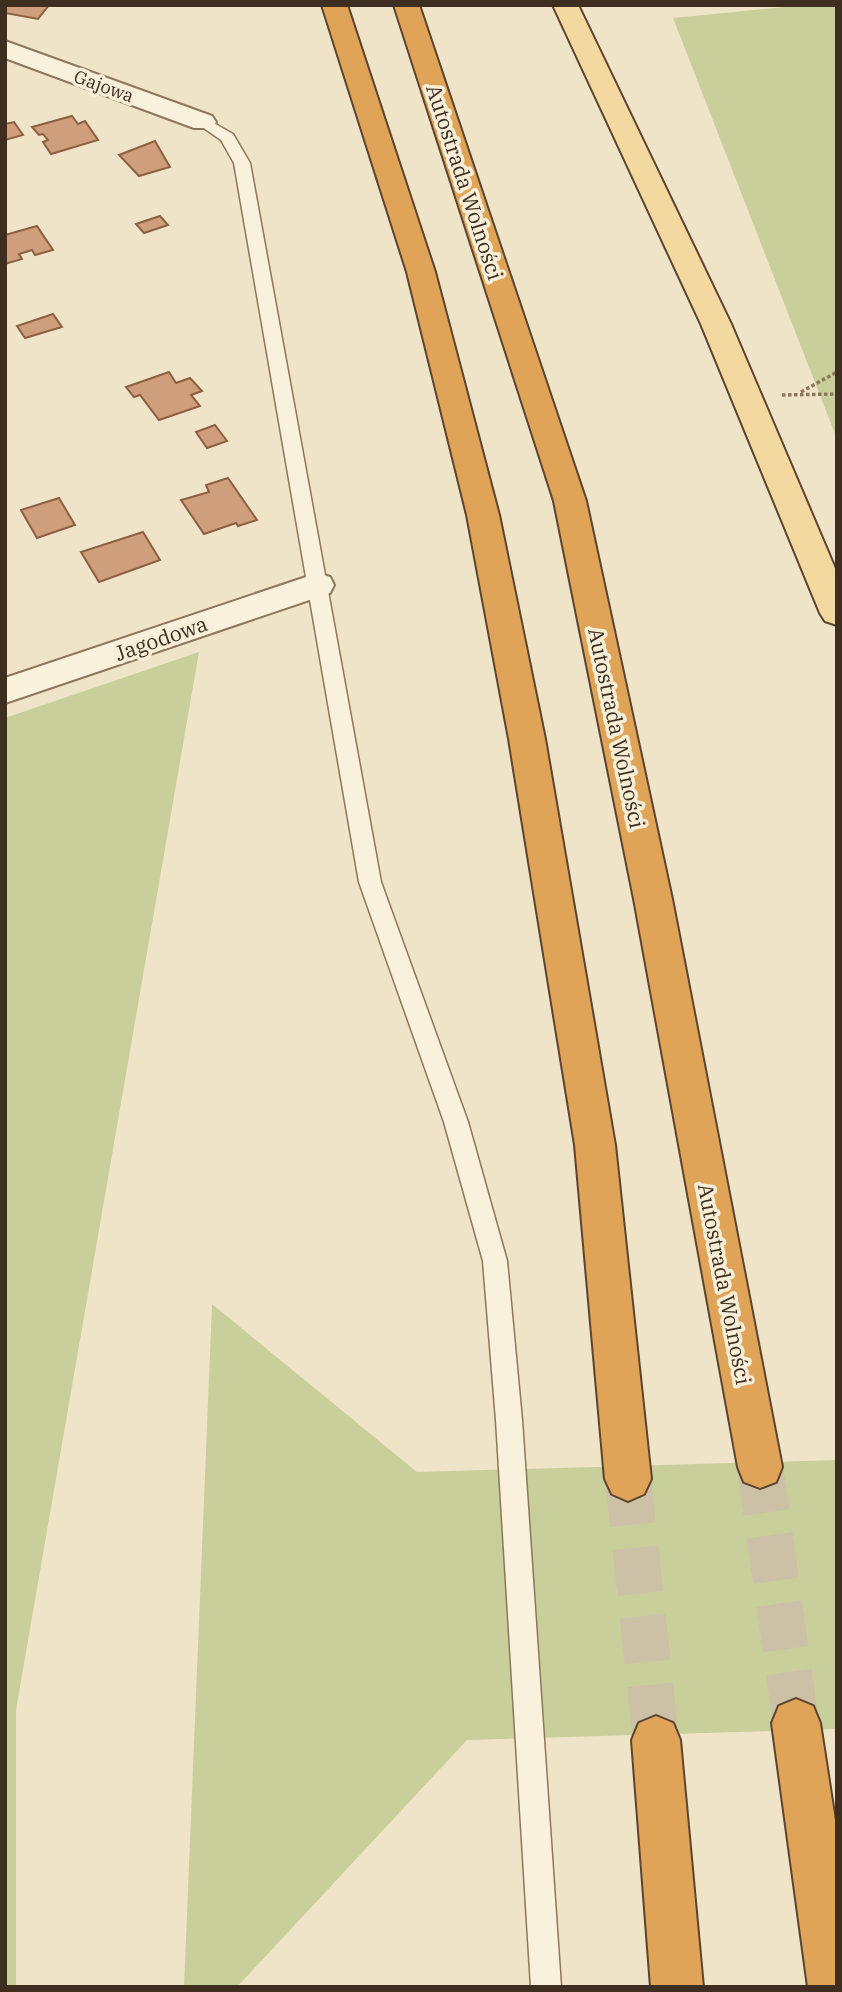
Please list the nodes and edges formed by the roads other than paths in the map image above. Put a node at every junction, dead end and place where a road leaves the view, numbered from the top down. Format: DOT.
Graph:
graph roads {
  1 [pos="334,5"];
  2 [pos="406,5"];
  3 [pos="565,5"];
  4 [pos="5,50"];
  5 [pos="204,122"];
  6 [pos="318,585"];
  7 [pos="837,613"];
  8 [pos="5,691"];
  9 [pos="760,1467"];
  10 [pos="628,1479"];
  11 [pos="796,1723"];
  12 [pos="656,1740"];
  13 [pos="546,1987"];
  14 [pos="677,1987"];
  15 [pos="834,1987"];
  1 -- 10 [label="highway"];
  2 -- 9 [label="highway, Autostrada Wolności"];
  3 -- 7 [label="main road"];
  4 -- 5 [label="street, Gajowa"];
  5 -- 6 [label="lane"];
  6 -- 8 [label="street, Jagodowa"];
  6 -- 13 [label="lane"];
  11 -- 15 [label="highway"];
  12 -- 14 [label="highway"];
}
